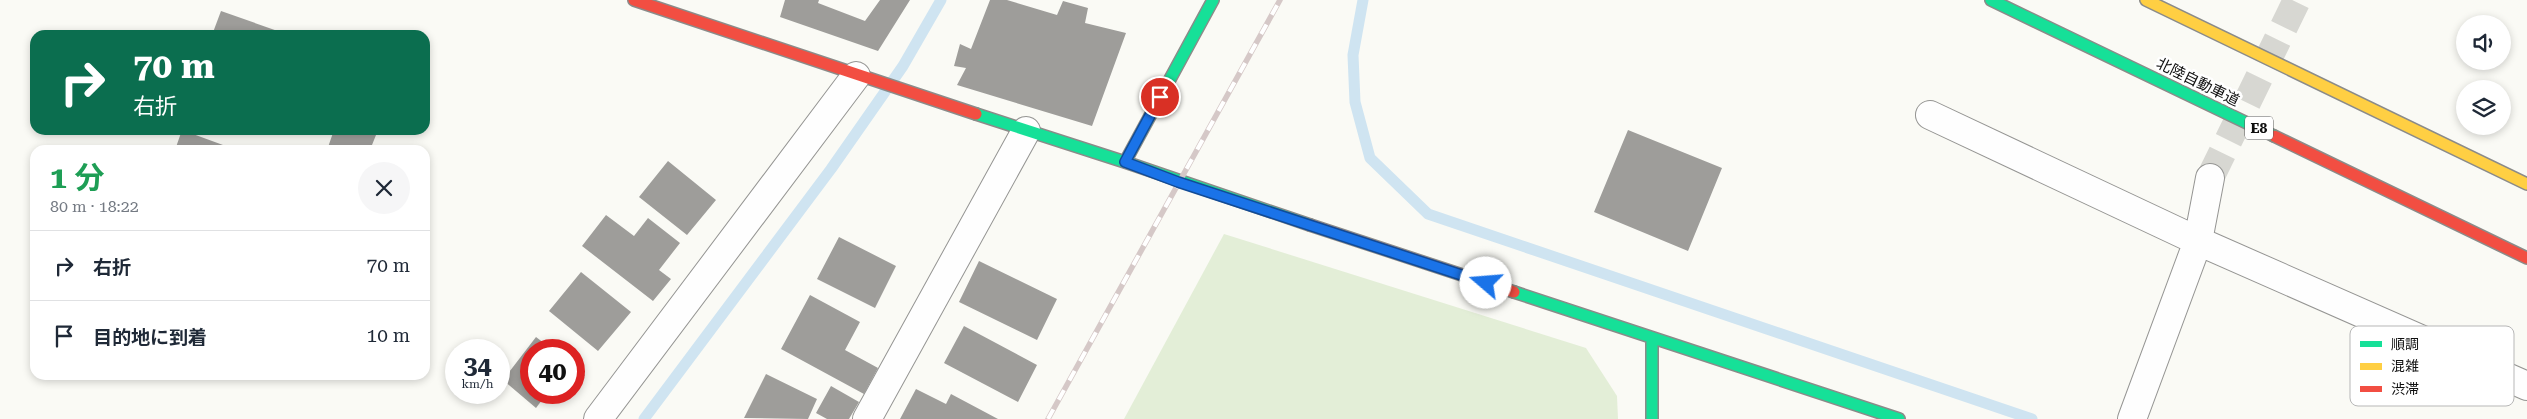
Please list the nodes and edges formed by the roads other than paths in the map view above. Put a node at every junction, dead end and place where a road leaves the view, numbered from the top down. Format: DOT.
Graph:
graph roads {
  1 [pos="634,0"];
  2 [pos="1213,0"];
  3 [pos="1991,0"];
  4 [pos="2146,0"];
  5 [pos="856,76"];
  6 [pos="1930,116"];
  7 [pos="1026,131"];
  8 [pos="1125,162"];
  9 [pos="2210,178"];
  10 [pos="2527,184"];
  11 [pos="2198,241"];
  12 [pos="2527,258"];
  13 [pos="2391,326"];
  14 [pos="1652,338"];
  15 [pos="2514,380"];
  16 [pos="2527,386"];
  17 [pos="598,419"];
  18 [pos="867,419"];
  19 [pos="1652,419"];
  20 [pos="1899,419"];
  21 [pos="2132,419"];
  1 -- 5 [label="main road"];
  2 -- 8 [label="main road"];
  3 -- 12 [label="main road, 北陸自動車道 / E8"];
  4 -- 10 [label="main road"];
  5 -- 7 [label="main road"];
  5 -- 17 [label="street"];
  6 -- 11 [label="street"];
  7 -- 8 [label="main road"];
  7 -- 18 [label="street"];
  8 -- 14 [label="main road"];
  9 -- 11 [label="street"];
  11 -- 13 [label="street"];
  11 -- 21 [label="street"];
  14 -- 19 [label="main road"];
  14 -- 20 [label="main road"];
  15 -- 16 [label="street"];
}
